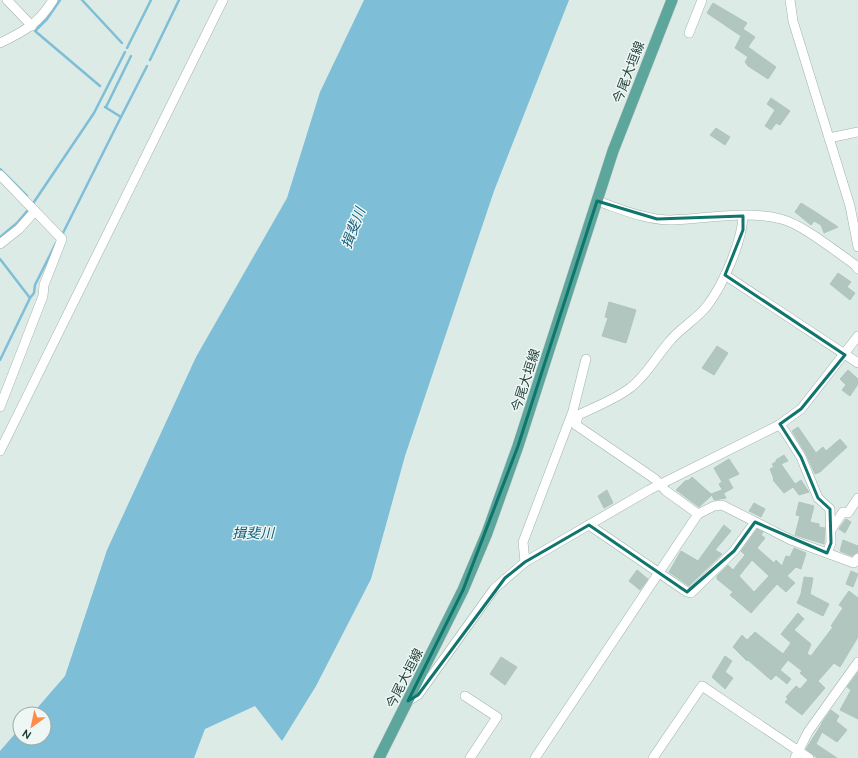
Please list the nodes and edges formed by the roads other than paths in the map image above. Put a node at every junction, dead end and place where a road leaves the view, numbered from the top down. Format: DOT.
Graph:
graph roads {
  1 [pos="6,0"];
  2 [pos="53,0"];
  3 [pos="223,0"];
  4 [pos="672,0"];
  5 [pos="702,0"];
  6 [pos="790,0"];
  7 [pos="32,26"];
  8 [pos="689,33"];
  9 [pos="0,43"];
  10 [pos="858,132"];
  11 [pos="829,138"];
  12 [pos="0,175"];
  13 [pos="597,201"];
  14 [pos="35,211"];
  15 [pos="743,216"];
  16 [pos="0,244"];
  17 [pos="858,247"];
  18 [pos="857,263"];
  19 [pos="725,275"];
  20 [pos="858,336"];
  21 [pos="845,355"];
  22 [pos="586,359"];
  23 [pos="858,363"];
  24 [pos="0,407"];
  25 [pos="779,425"];
  26 [pos="0,451"];
  27 [pos="658,484"];
  28 [pos="858,498"];
  29 [pos="698,514"];
  30 [pos="755,522"];
  31 [pos="589,525"];
  32 [pos="832,530"];
  33 [pos="827,553"];
  34 [pos="858,558"];
  35 [pos="525,562"];
  36 [pos="660,573"];
  37 [pos="858,662"];
  38 [pos="465,696"];
  39 [pos="408,701"];
  40 [pos="797,755"];
  41 [pos="379,758"];
  42 [pos="470,758"];
  43 [pos="535,758"];
  44 [pos="653,758"];
  45 [pos="809,758"];
  1 -- 7 [label="street"];
  2 -- 7 [label="street"];
  3 -- 26 [label="street"];
  4 -- 13 [label="main road, 今尾大垣線"];
  5 -- 8 [label="street"];
  6 -- 11 [label="street"];
  7 -- 9 [label="street"];
  10 -- 11 [label="street"];
  11 -- 17 [label="street"];
  12 -- 14 [label="street"];
  13 -- 15 [label="street"];
  13 -- 39 [label="main road, 今尾大垣線"];
  14 -- 16 [label="street"];
  14 -- 24 [label="street"];
  15 -- 18 [label="street"];
  15 -- 19 [label="street"];
  19 -- 21 [label="street"];
  19 -- 27 [label="street"];
  20 -- 21 [label="street"];
  21 -- 23 [label="street"];
  21 -- 25 [label="street"];
  22 -- 35 [label="street"];
  25 -- 27 [label="street"];
  25 -- 32 [label="street"];
  27 -- 29 [label="street"];
  27 -- 31 [label="street"];
  28 -- 32 [label="street"];
  29 -- 30 [label="street"];
  29 -- 36 [label="street"];
  30 -- 33 [label="street"];
  30 -- 36 [label="street"];
  31 -- 35 [label="street"];
  31 -- 36 [label="street"];
  32 -- 33 [label="street"];
  33 -- 34 [label="street"];
  35 -- 39 [label="street"];
  36 -- 43 [label="street"];
  37 -- 40 [label="street"];
  38 -- 42 [label="street"];
  39 -- 41 [label="main road, 今尾大垣線"];
  40 -- 44 [label="street"];
  40 -- 45 [label="street"];
}
